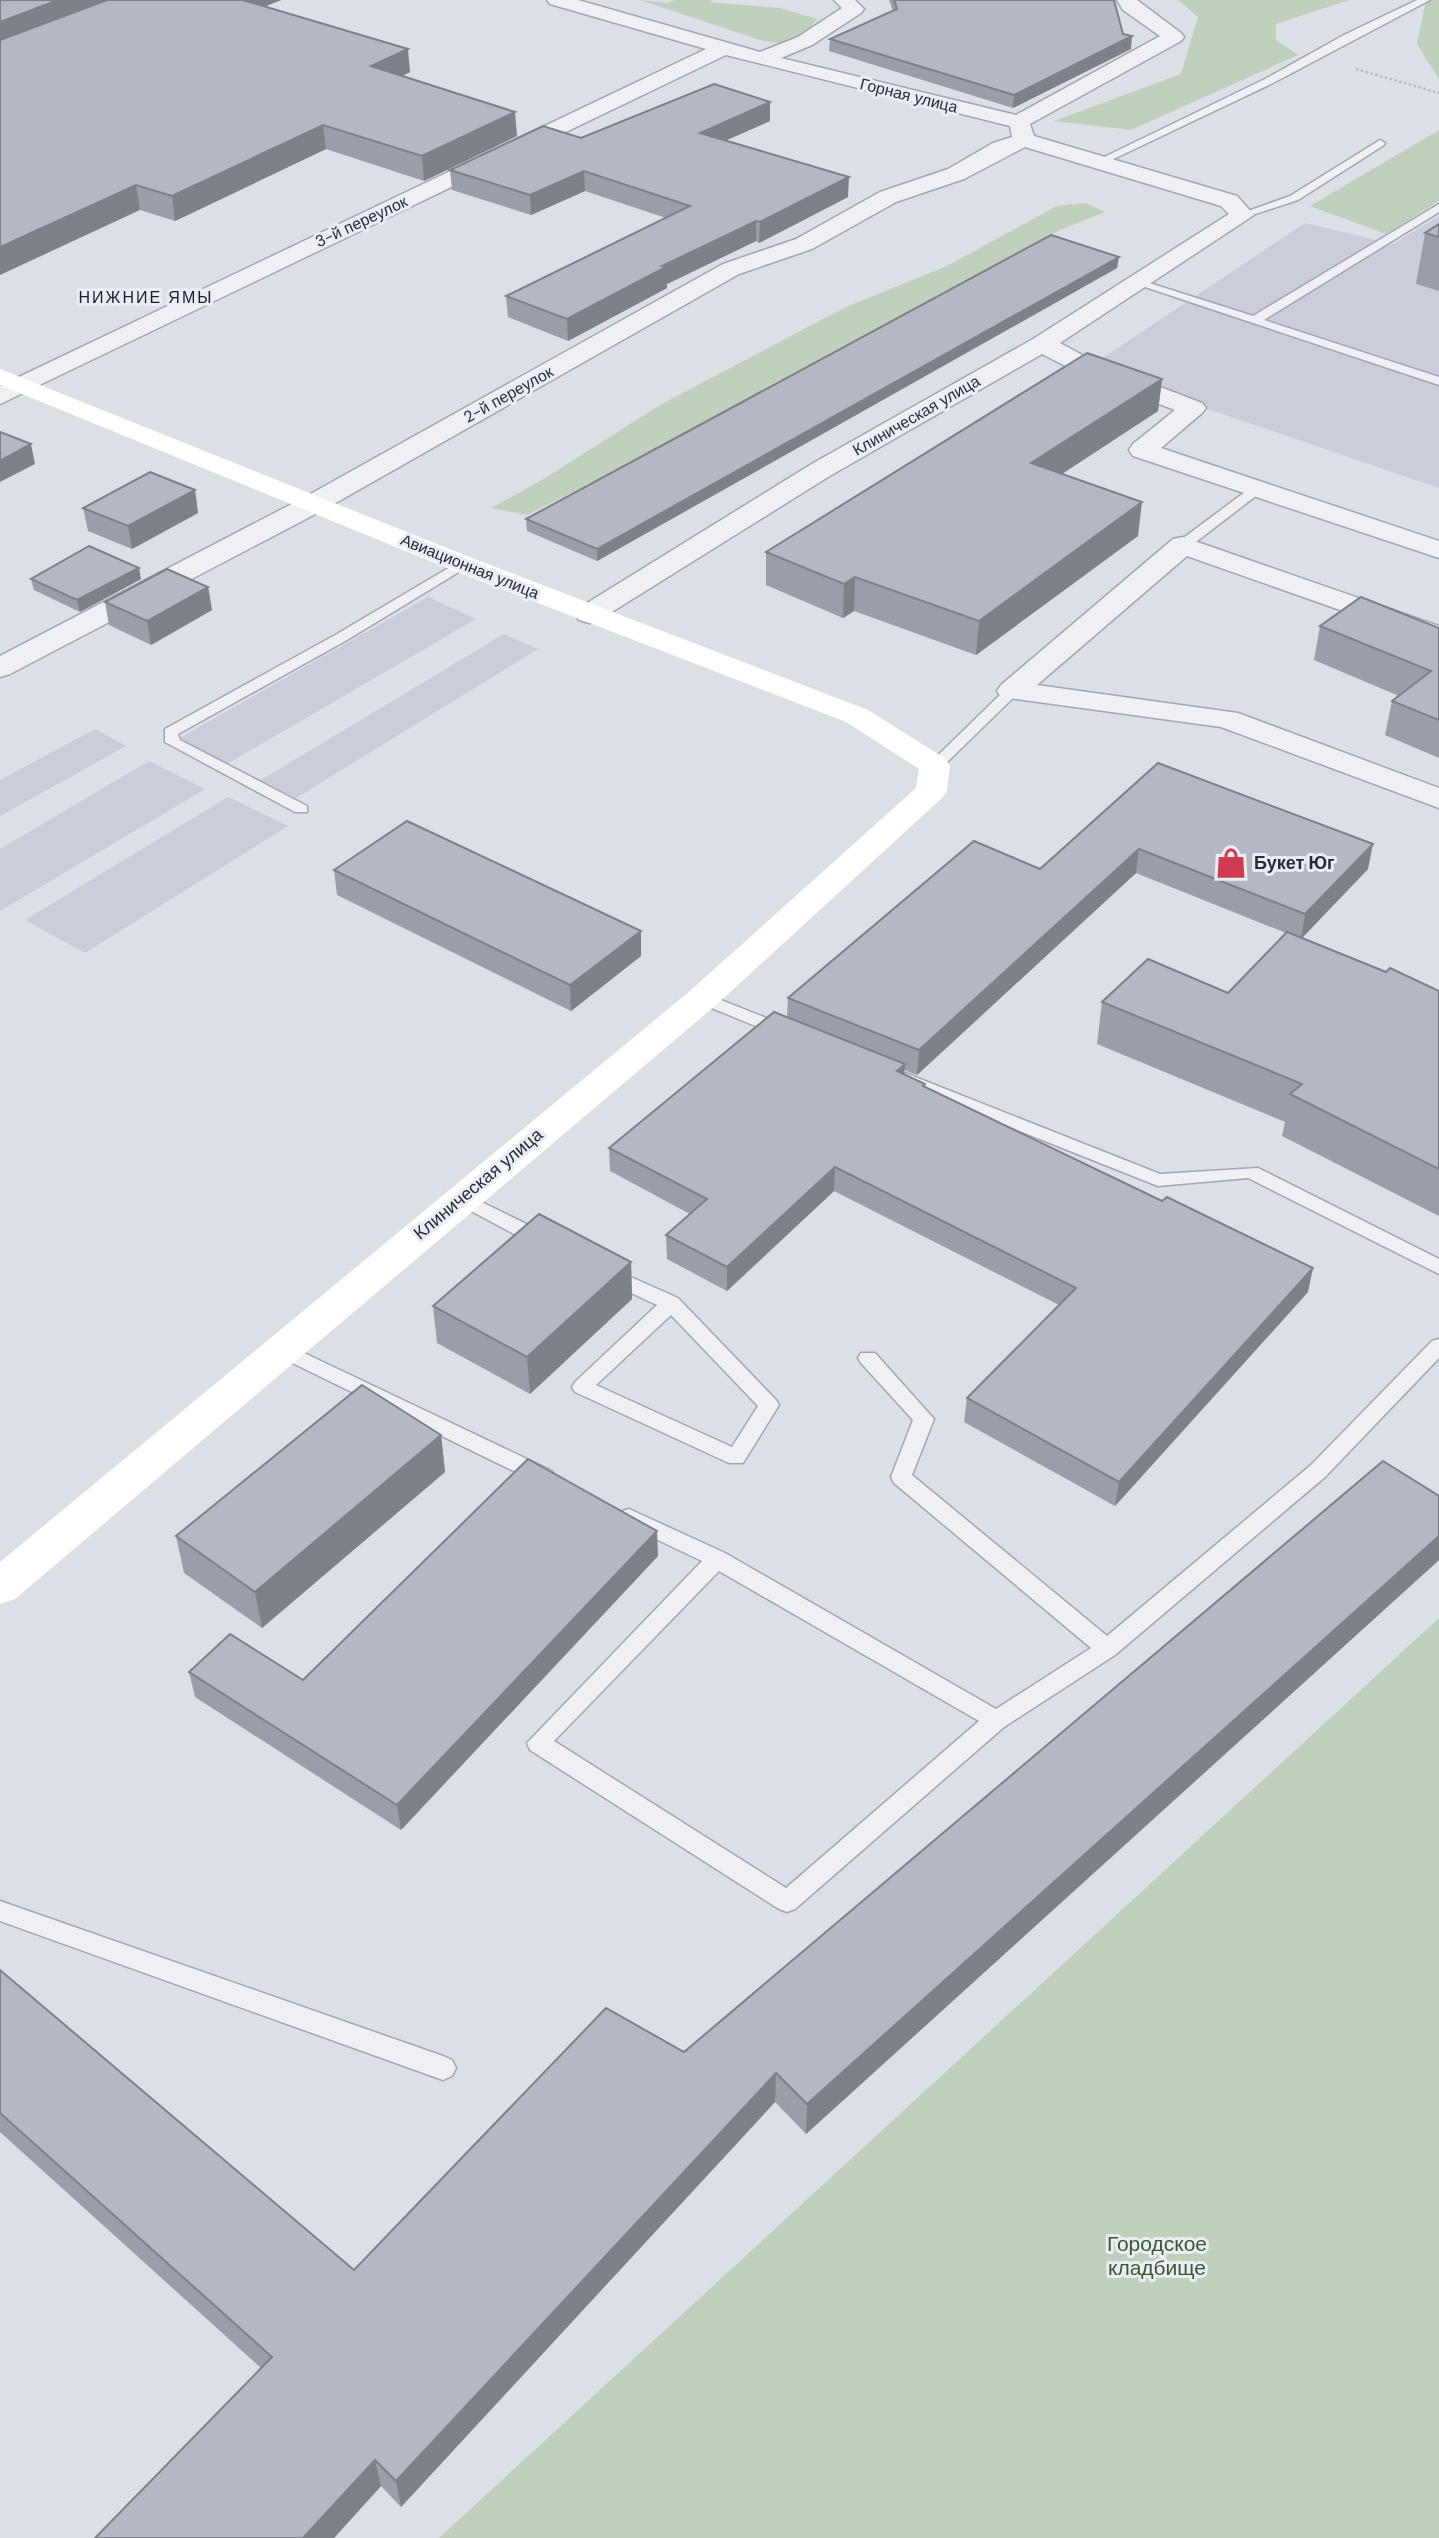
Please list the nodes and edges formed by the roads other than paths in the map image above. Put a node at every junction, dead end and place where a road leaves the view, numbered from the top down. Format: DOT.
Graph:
graph roads {
  1 [pos="557,0"];
  2 [pos="844,0"];
  3 [pos="1127,0"];
  4 [pos="1425,0"];
  5 [pos="723,49"];
  6 [pos="761,59"];
  7 [pos="1021,131"];
  8 [pos="1380,143"];
  9 [pos="1097,163"];
  10 [pos="1439,207"];
  11 [pos="1243,215"];
  12 [pos="1136,282"];
  13 [pos="1255,320"];
  14 [pos="1042,344"];
  15 [pos="1439,381"];
  16 [pos="8,386"];
  17 [pos="1258,489"];
  18 [pos="315,503"];
  19 [pos="1183,545"];
  20 [pos="1439,550"];
  21 [pos="462,564"];
  22 [pos="589,614"];
  23 [pos="1439,636"];
  24 [pos="0,668"];
  25 [pos="1012,691"];
  26 [pos="935,766"];
  27 [pos="1439,799"];
  28 [pos="301,809"];
  29 [pos="703,998"];
  30 [pos="804,1039"];
  31 [pos="893,1074"];
  32 [pos="461,1198"];
  33 [pos="559,1248"];
  34 [pos="1439,1266"];
  35 [pos="595,1267"];
  36 [pos="670,1303"];
  37 [pos="1439,1346"];
  38 [pos="281,1349"];
  39 [pos="868,1357"];
  40 [pos="568,1487"];
  41 [pos="605,1505"];
  42 [pos="717,1559"];
  43 [pos="0,1587"];
  44 [pos="1107,1649"];
  45 [pos="996,1720"];
  46 [pos="0,1911"];
  47 [pos="443,2068"];
  1 -- 5 [label="street, Горная улица"];
  2 -- 6 [label="street"];
  3 -- 7 [label="street, 2-й переулок"];
  4 -- 9 [label="lane"];
  5 -- 6 [label="street, Горная улица"];
  5 -- 16 [label="street, 3-й переулок"];
  6 -- 7 [label="street, Горная улица"];
  7 -- 9 [label="street, Горная улица"];
  7 -- 18 [label="street, 2-й переулок"];
  8 -- 11 [label="lane"];
  9 -- 11 [label="street, Горная улица"];
  10 -- 13 [label="lane"];
  11 -- 12 [label="street, Клиническая улица"];
  12 -- 13 [label="lane"];
  12 -- 14 [label="street, Клиническая улица"];
  13 -- 15 [label="lane"];
  14 -- 17 [label="street"];
  14 -- 22 [label="street, Клиническая улица"];
  16 -- 18 [label="main road, Авиационная улица"];
  17 -- 19 [label="lane"];
  17 -- 20 [label="street"];
  18 -- 21 [label="main road, Авиационная улица"];
  18 -- 24 [label="street, 2-й переулок"];
  19 -- 23 [label="street"];
  19 -- 25 [label="street"];
  21 -- 22 [label="main road, Авиационная улица"];
  21 -- 28 [label="lane"];
  22 -- 26 [label="main road, Авиационная улица"];
  25 -- 26 [label="lane"];
  25 -- 27 [label="street"];
  26 -- 29 [label="main road, Клиническая улица"];
  29 -- 30 [label="lane"];
  29 -- 32 [label="main road, Клиническая улица"];
  31 -- 34 [label="lane"];
  32 -- 33 [label="lane"];
  32 -- 38 [label="main road, Клиническая улица"];
  35 -- 36 [label="lane"];
  36 -- 36 [label="lane"];
  37 -- 44 [label="lane"];
  38 -- 40 [label="lane"];
  38 -- 43 [label="main road, Клиническая улица"];
  39 -- 44 [label="lane"];
  41 -- 42 [label="lane"];
  42 -- 45 [label="lane"];
  42 -- 45 [label="lane"];
  44 -- 45 [label="lane"];
  46 -- 47 [label="lane"];
}
